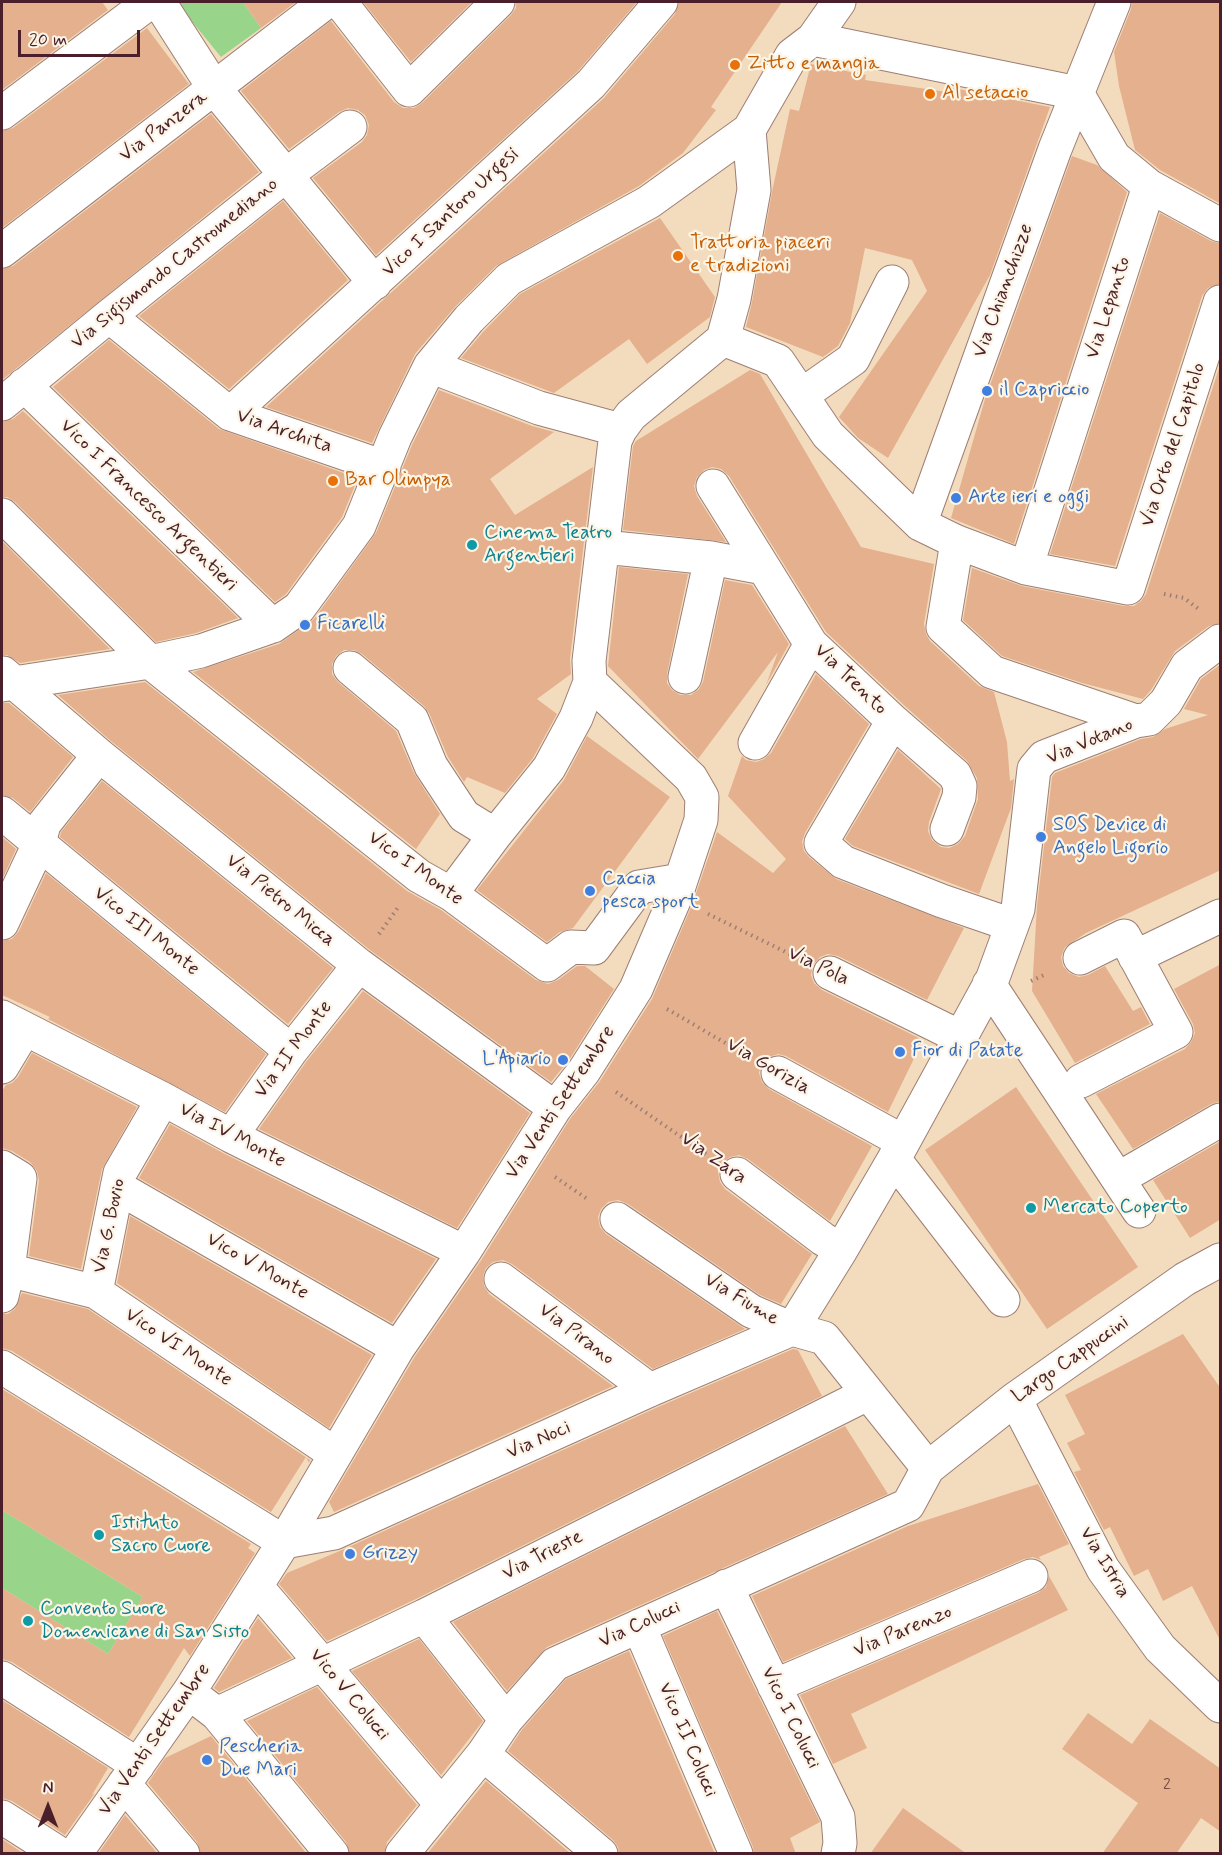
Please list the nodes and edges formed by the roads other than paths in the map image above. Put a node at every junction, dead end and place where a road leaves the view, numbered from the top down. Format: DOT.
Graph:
graph roads {
  1 [pos="150,2"];
  2 [pos="159,2"];
  3 [pos="326,2"];
  4 [pos="340,2"];
  5 [pos="498,2"];
  6 [pos="661,2"];
  7 [pos="839,2"];
  8 [pos="1114,2"];
  9 [pos="813,39"];
  10 [pos="214,88"];
  11 [pos="1077,93"];
  12 [pos="2,113"];
  13 [pos="350,127"];
  14 [pos="749,130"];
  15 [pos="286,175"];
  16 [pos="1149,186"];
  17 [pos="1221,225"];
  18 [pos="2,251"];
  19 [pos="892,282"];
  20 [pos="375,283"];
  21 [pos="1221,302"];
  22 [pos="109,316"];
  23 [pos="723,339"];
  24 [pos="430,366"];
  25 [pos="13,395"];
  26 [pos="802,395"];
  27 [pos="230,414"];
  28 [pos="620,430"];
  29 [pos="384,466"];
  30 [pos="713,486"];
  31 [pos="2,515"];
  32 [pos="920,524"];
  33 [pos="957,542"];
  34 [pos="604,547"];
  35 [pos="711,558"];
  36 [pos="764,568"];
  37 [pos="1026,568"];
  38 [pos="273,626"];
  39 [pos="1221,641"];
  40 [pos="811,644"];
  41 [pos="150,662"];
  42 [pos="350,668"];
  43 [pos="685,677"];
  44 [pos="5,680"];
  45 [pos="590,682"];
  46 [pos="893,721"];
  47 [pos="1136,721"];
  48 [pos="755,743"];
  49 [pos="99,755"];
  50 [pos="2,813"];
  51 [pos="947,828"];
  52 [pos="495,835"];
  53 [pos="39,844"];
  54 [pos="678,889"];
  55 [pos="451,894"];
  56 [pos="1221,916"];
  57 [pos="2,923"];
  58 [pos="1012,925"];
  59 [pos="1135,957"];
  60 [pos="1080,958"];
  61 [pos="359,965"];
  62 [pos="830,973"];
  63 [pos="990,982"];
  64 [pos="13,1023"];
  65 [pos="960,1037"];
  66 [pos="291,1051"];
  67 [pos="2,1067"];
  68 [pos="778,1073"];
  69 [pos="1073,1085"];
  70 [pos="163,1099"];
  71 [pos="555,1108"];
  72 [pos="1221,1120"];
  73 [pos="231,1136"];
  74 [pos="898,1150"];
  75 [pos="2,1167"];
  76 [pos="737,1174"];
  77 [pos="1118,1179"];
  78 [pos="117,1187"];
  79 [pos="1139,1211"];
  80 [pos="617,1219"];
  81 [pos="841,1250"];
  82 [pos="464,1252"];
  83 [pos="1221,1260"];
  84 [pos="501,1279"];
  85 [pos="5,1283"];
  86 [pos="96,1292"];
  87 [pos="1003,1300"];
  88 [pos="792,1329"];
  89 [pos="398,1348"];
  90 [pos="2,1367"];
  91 [pos="650,1390"];
  92 [pos="867,1394"];
  93 [pos="1016,1399"];
  94 [pos="336,1454"];
  95 [pos="928,1468"];
  96 [pos="284,1542"];
  97 [pos="1031,1576"];
  98 [pos="256,1586"];
  99 [pos="726,1586"];
  100 [pos="424,1616"];
  101 [pos="639,1626"];
  102 [pos="324,1665"];
  103 [pos="2,1678"];
  104 [pos="774,1686"];
  105 [pos="189,1692"];
  106 [pos="1221,1706"];
  107 [pos="217,1714"];
  108 [pos="506,1720"];
  109 [pos="483,1754"];
  110 [pos="131,1775"];
  111 [pos="442,1805"];
  112 [pos="2,1817"];
  113 [pos="60,1854"];
  114 [pos="75,1854"];
  115 [pos="183,1854"];
  116 [pos="332,1854"];
  117 [pos="402,1854"];
  118 [pos="601,1854"];
  119 [pos="736,1854"];
  120 [pos="838,1854"];
  1 -- 12 [label="street"];
  2 -- 10 [label="street"];
  3 -- 10 [label="street, Via Panzera"];
  4 -- 5 [label="street"];
  6 -- 20 [label="street, Vico I Santoro Urgesi"];
  7 -- 9 [label="street"];
  8 -- 11 [label="street, Via Chianchizze"];
  9 -- 11 [label="street"];
  9 -- 14 [label="street"];
  10 -- 15 [label="street"];
  10 -- 18 [label="street, Via Panzera"];
  11 -- 16 [label="street"];
  11 -- 32 [label="street, Via Chianchizze"];
  13 -- 15 [label="street, Via Sigismondo Castromediano"];
  14 -- 23 [label="street"];
  14 -- 24 [label="street"];
  15 -- 20 [label="street"];
  15 -- 22 [label="street, Via Sigismondo Castromediano"];
  16 -- 17 [label="street"];
  16 -- 37 [label="street, Via Lepanto"];
  19 -- 26 [label="street"];
  20 -- 27 [label="street, Vico I Santoro Urgesi"];
  21 -- 37 [label="street, Via Orto del Capitolo"];
  22 -- 25 [label="street, Via Sigismondo Castromediano"];
  22 -- 27 [label="street, Via Archita"];
  23 -- 26 [label="street"];
  23 -- 28 [label="street"];
  24 -- 28 [label="street"];
  24 -- 29 [label="street"];
  25 -- 38 [label="street, Vico I Francesco Argentieri"];
  26 -- 32 [label="street"];
  27 -- 29 [label="street, Via Archita"];
  28 -- 34 [label="street"];
  29 -- 38 [label="street"];
  30 -- 36 [label="street, Via Trento"];
  31 -- 41 [label="street, Vico I Monte"];
  32 -- 33 [label="street"];
  33 -- 37 [label="street"];
  33 -- 47 [label="street"];
  34 -- 35 [label="street"];
  34 -- 45 [label="street"];
  35 -- 36 [label="street"];
  35 -- 43 [label="street"];
  36 -- 40 [label="street, Via Trento"];
  38 -- 41 [label="street"];
  39 -- 47 [label="street, Via Votano"];
  40 -- 46 [label="street, Via Trento"];
  40 -- 48 [label="street"];
  41 -- 44 [label="street"];
  41 -- 55 [label="street, Vico I Monte"];
  42 -- 52 [label="street"];
  44 -- 49 [label="street, Via Pietro Micca"];
  45 -- 52 [label="street"];
  45 -- 54 [label="street, Via Venti Settembre"];
  46 -- 51 [label="street"];
  46 -- 58 [label="street, Via Trento"];
  47 -- 58 [label="street, Via Votano"];
  49 -- 53 [label="street"];
  49 -- 61 [label="street, Via Pietro Micca"];
  50 -- 53 [label="street, Vico III Monte"];
  52 -- 55 [label="street"];
  53 -- 57 [label="street"];
  53 -- 66 [label="street, Vico III Monte"];
  54 -- 55 [label="street, Vico I Monte"];
  54 -- 71 [label="street, Via Venti Settembre"];
  56 -- 59 [label="street"];
  58 -- 63 [label="street, Via Votano"];
  59 -- 60 [label="street"];
  59 -- 69 [label="street"];
  61 -- 66 [label="street, Via II Monte"];
  61 -- 71 [label="street, Via Pietro Micca"];
  62 -- 65 [label="street, Via Pola"];
  63 -- 65 [label="street, Via Votano"];
  63 -- 69 [label="street"];
  64 -- 67 [label="street"];
  64 -- 70 [label="street, Via IV Monte"];
  65 -- 74 [label="street, Via Votano"];
  66 -- 73 [label="street, Via II Monte"];
  68 -- 74 [label="street, Via Gorizia"];
  69 -- 77 [label="street"];
  70 -- 73 [label="street, Via IV Monte"];
  70 -- 78 [label="street, Via G. Bovio"];
  71 -- 82 [label="street, Via Venti Settembre"];
  72 -- 77 [label="street"];
  73 -- 82 [label="street, Via IV Monte"];
  74 -- 81 [label="street, Via Votano"];
  74 -- 87 [label="street"];
  75 -- 85 [label="street"];
  76 -- 81 [label="street, Via Zara"];
  77 -- 79 [label="street"];
  78 -- 86 [label="street, Via G. Bovio"];
  78 -- 89 [label="street, Vico V Monte"];
  80 -- 88 [label="street, Via Fiume"];
  81 -- 88 [label="street, Via Votano"];
  82 -- 89 [label="street, Via Venti Settembre"];
  83 -- 93 [label="street, Largo Cappuccini"];
  84 -- 91 [label="street, Via Pirano"];
  85 -- 86 [label="street, Vico VI Monte"];
  86 -- 94 [label="street, Vico VI Monte"];
  88 -- 91 [label="street, Via Noci"];
  88 -- 92 [label="street, Via Fiume"];
  89 -- 94 [label="street, Via Venti Settembre"];
  90 -- 96 [label="street"];
  91 -- 96 [label="street, Via Noci"];
  92 -- 95 [label="street, Via Fiume"];
  92 -- 100 [label="street, Via Trieste"];
  93 -- 95 [label="street, Largo Cappuccini"];
  93 -- 106 [label="street, Via Istria"];
  94 -- 96 [label="street, Via Venti Settembre"];
  95 -- 99 [label="street, Via Colucci"];
  96 -- 98 [label="street, Via Venti Settembre"];
  97 -- 104 [label="street, Via Parenzo"];
  98 -- 102 [label="street, Vico V Colucci"];
  98 -- 105 [label="street, Via Venti Settembre"];
  99 -- 101 [label="street, Via Colucci"];
  99 -- 104 [label="street, Vico I Colucci"];
  100 -- 102 [label="street, Via Trieste"];
  100 -- 108 [label="street"];
  101 -- 108 [label="street, Via Colucci"];
  101 -- 119 [label="street, Vico II Colucci"];
  102 -- 107 [label="street, Via Trieste"];
  102 -- 111 [label="street, Vico V Colucci"];
  103 -- 110 [label="street"];
  104 -- 120 [label="street, Vico I Colucci"];
  105 -- 107 [label="street"];
  105 -- 110 [label="street, Via Venti Settembre"];
  107 -- 116 [label="street"];
  108 -- 109 [label="street, Via Colucci"];
  109 -- 111 [label="street, Via Colucci"];
  109 -- 118 [label="street"];
  110 -- 114 [label="street, Via Venti Settembre"];
  110 -- 115 [label="street"];
  111 -- 117 [label="street, Via Colucci"];
  112 -- 113 [label="street"];
}
